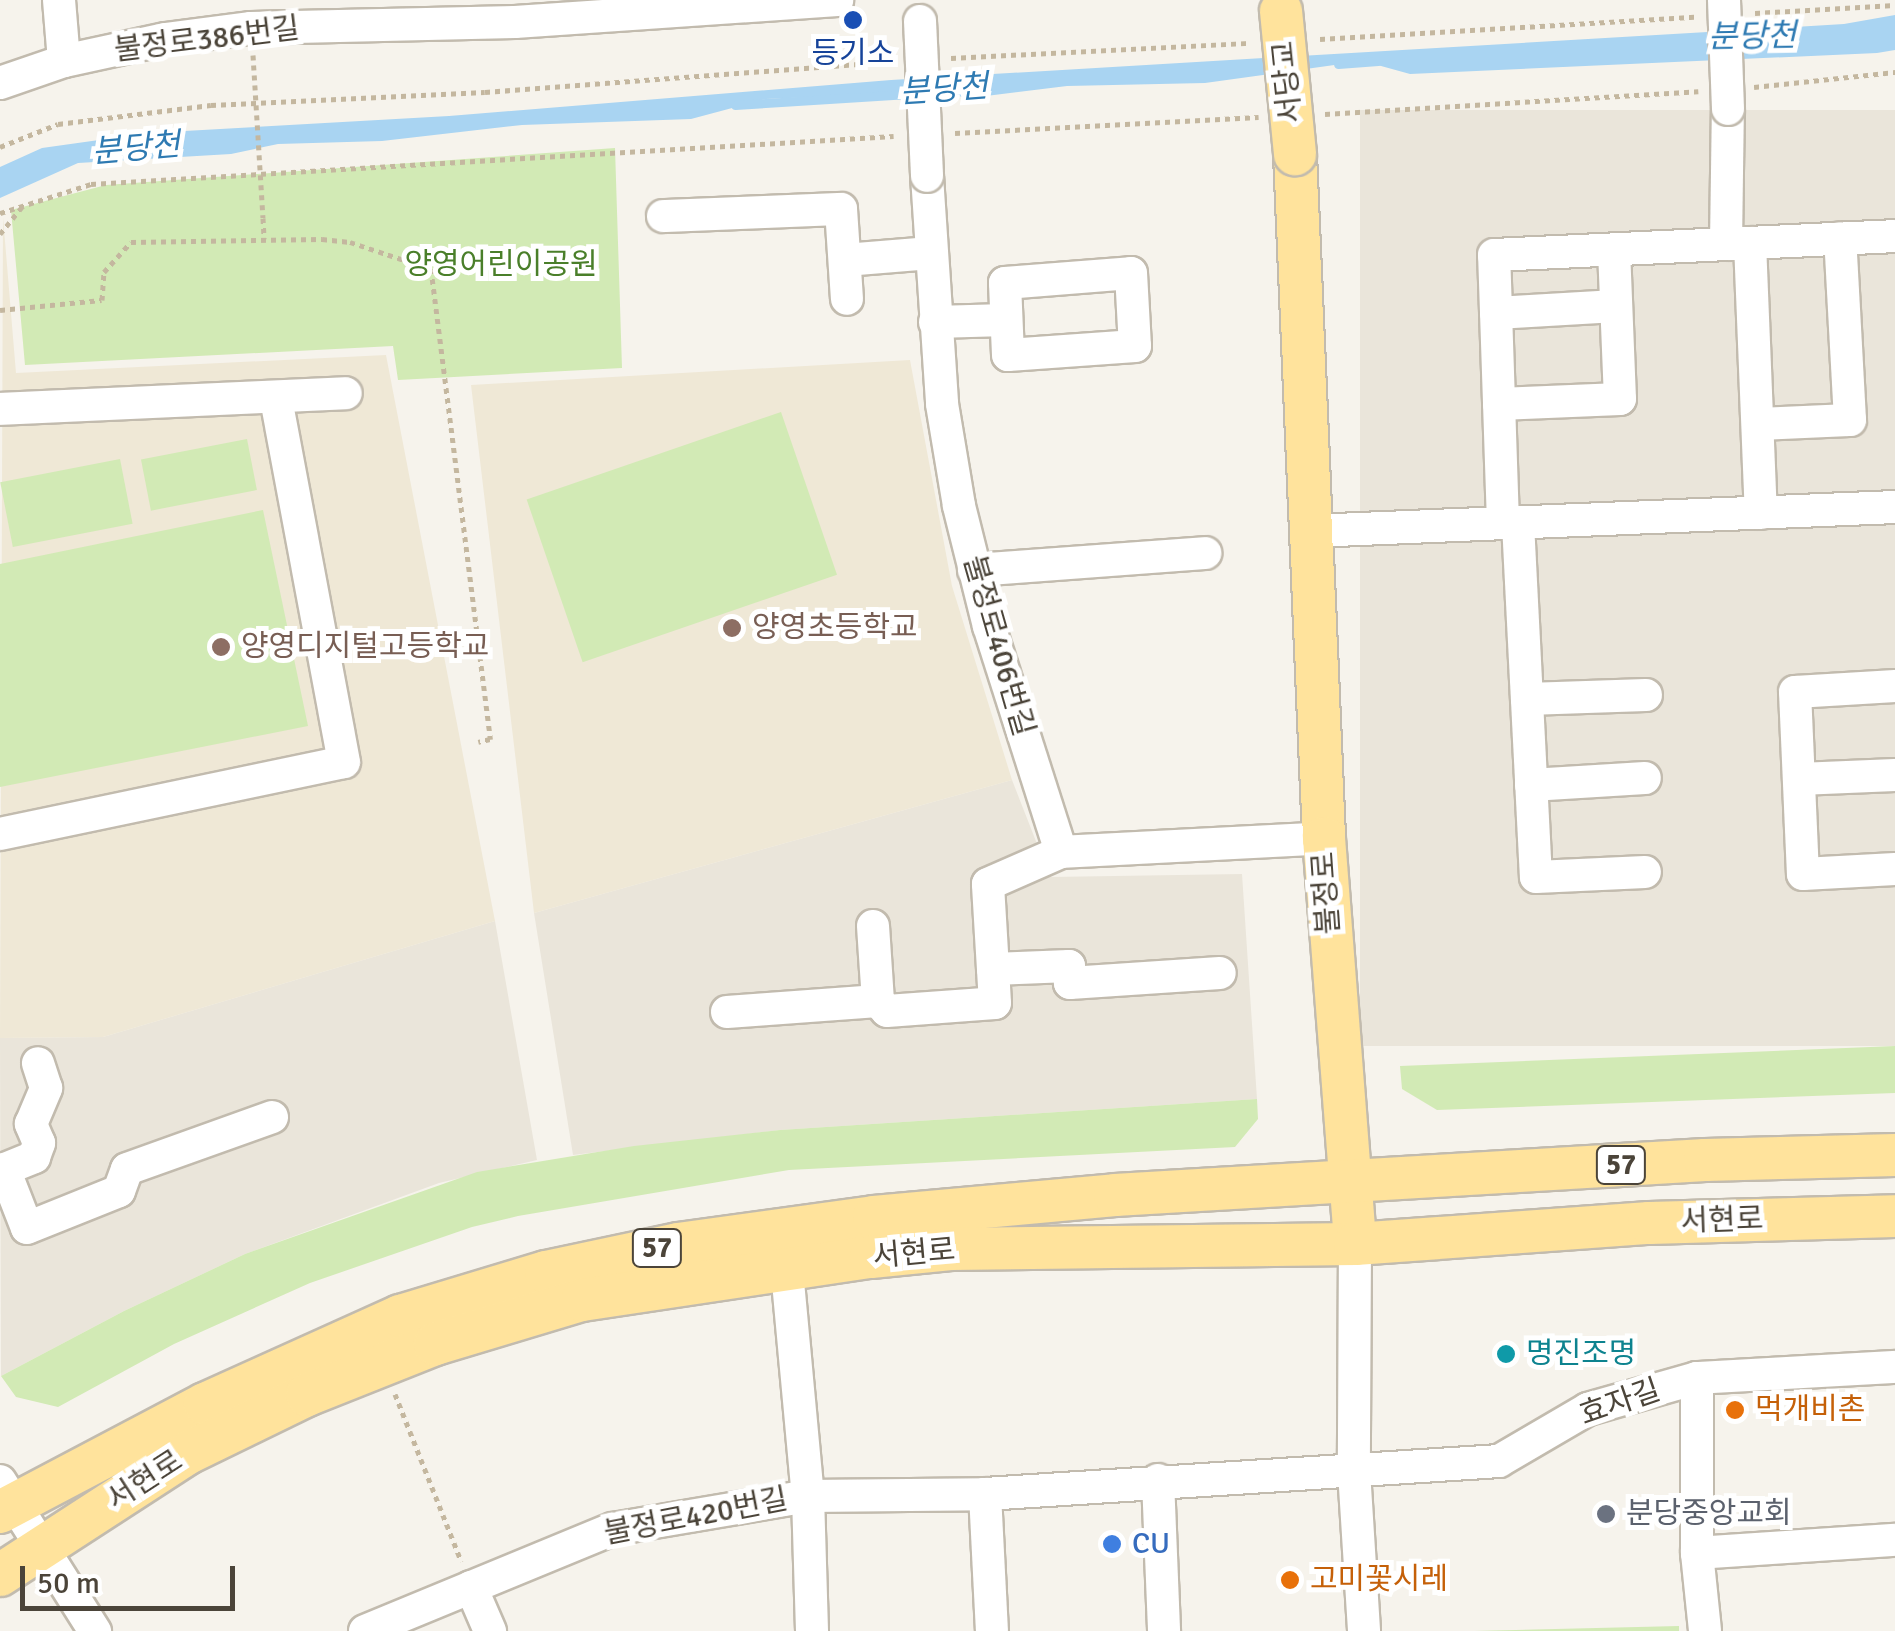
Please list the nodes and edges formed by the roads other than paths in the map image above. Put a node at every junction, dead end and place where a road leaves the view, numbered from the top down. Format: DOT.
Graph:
graph roads {
  1 [pos="59,0"];
  2 [pos="837,0"];
  3 [pos="1724,0"];
  4 [pos="1280,6"];
  5 [pos="920,10"];
  6 [pos="515,11"];
  7 [pos="64,60"];
  8 [pos="0,83"];
  9 [pos="1295,154"];
  10 [pos="663,216"];
  11 [pos="1895,236"];
  12 [pos="1840,238"];
  13 [pos="1738,243"];
  14 [pos="1614,250"];
  15 [pos="932,253"];
  16 [pos="844,260"];
  17 [pos="847,299"];
  18 [pos="1616,306"];
  19 [pos="1496,313"];
  20 [pos="1006,320"];
  21 [pos="935,322"];
  22 [pos="346,394"];
  23 [pos="276,396"];
  24 [pos="1499,404"];
  25 [pos="0,408"];
  26 [pos="1758,424"];
  27 [pos="1895,507"];
  28 [pos="1762,513"];
  29 [pos="1510,523"];
  30 [pos="1311,531"];
  31 [pos="1204,553"];
  32 [pos="974,570"];
  33 [pos="1895,686"];
  34 [pos="1646,695"];
  35 [pos="1527,699"];
  36 [pos="1895,774"];
  37 [pos="1645,778"];
  38 [pos="1799,779"];
  39 [pos="1531,786"];
  40 [pos="0,834"];
  41 [pos="1324,838"];
  42 [pos="1061,852"];
  43 [pos="1895,869"];
  44 [pos="1645,872"];
  45 [pos="873,926"];
  46 [pos="993,969"];
  47 [pos="1220,972"];
  48 [pos="878,1001"];
  49 [pos="726,1012"];
  50 [pos="38,1063"];
  51 [pos="272,1117"];
  52 [pos="1895,1155"];
  53 [pos="2,1170"];
  54 [pos="1348,1181"];
  55 [pos="1895,1216"];
  56 [pos="1356,1244"];
  57 [pos="787,1270"];
  58 [pos="1895,1366"];
  59 [pos="1697,1378"];
  60 [pos="1354,1471"];
  61 [pos="1158,1480"];
  62 [pos="984,1494"];
  63 [pos="808,1496"];
  64 [pos="5,1498"];
  65 [pos="1895,1540"];
  66 [pos="42,1547"];
  67 [pos="1697,1552"];
  68 [pos="0,1575"];
  69 [pos="471,1586"];
  70 [pos="95,1631"];
  71 [pos="365,1631"];
  72 [pos="490,1631"];
  73 [pos="812,1631"];
  74 [pos="992,1631"];
  75 [pos="1164,1631"];
  76 [pos="1364,1631"];
  77 [pos="1704,1631"];
  1 -- 7 [label="street"];
  2 -- 6 [label="street, 불정로386번길"];
  3 -- 13 [label="street, bridge"];
  4 -- 9 [label="main road, 서당교, bridge"];
  5 -- 15 [label="street, 불정로406번길, bridge"];
  6 -- 7 [label="street, 불정로386번길"];
  7 -- 8 [label="street, 불정로386번길"];
  9 -- 30 [label="main road, 불정로"];
  10 -- 16 [label="street"];
  11 -- 12 [label="street"];
  12 -- 13 [label="street"];
  12 -- 26 [label="street"];
  13 -- 14 [label="street"];
  13 -- 26 [label="street"];
  14 -- 18 [label="street"];
  14 -- 19 [label="street"];
  15 -- 16 [label="street"];
  15 -- 21 [label="street, 불정로406번길"];
  16 -- 17 [label="street"];
  18 -- 19 [label="street"];
  18 -- 24 [label="street"];
  19 -- 24 [label="street"];
  20 -- 21 [label="street"];
  21 -- 32 [label="street, 불정로406번길"];
  22 -- 23 [label="street"];
  23 -- 25 [label="street"];
  23 -- 40 [label="street"];
  24 -- 29 [label="street"];
  26 -- 28 [label="street"];
  27 -- 28 [label="street"];
  28 -- 29 [label="street"];
  29 -- 30 [label="street"];
  29 -- 35 [label="street"];
  30 -- 41 [label="main road, 불정로"];
  31 -- 32 [label="street"];
  32 -- 42 [label="street, 불정로406번길"];
  33 -- 38 [label="street"];
  34 -- 35 [label="street"];
  35 -- 39 [label="street"];
  36 -- 38 [label="street"];
  37 -- 39 [label="street"];
  38 -- 43 [label="street"];
  39 -- 44 [label="street"];
  41 -- 42 [label="street"];
  41 -- 54 [label="main road, 불정로"];
  42 -- 46 [label="street"];
  45 -- 48 [label="street"];
  46 -- 47 [label="street"];
  46 -- 48 [label="street"];
  48 -- 49 [label="street"];
  50 -- 53 [label="street"];
  51 -- 53 [label="street"];
  52 -- 54 [label="main road, 서현로 / 57"];
  54 -- 56 [label="main road, 불정로"];
  54 -- 64 [label="main road, 서현로 / 57"];
  55 -- 56 [label="main road, 서현로 / 57"];
  56 -- 57 [label="main road, 서현로 / 57"];
  56 -- 60 [label="street, 불정로"];
  57 -- 63 [label="street"];
  57 -- 66 [label="main road, 서현로 / 57"];
  58 -- 59 [label="street, 효자길"];
  59 -- 60 [label="street, 효자길"];
  59 -- 67 [label="street"];
  60 -- 61 [label="street, 불정로420번길"];
  60 -- 76 [label="street, 불정로"];
  61 -- 62 [label="street, 불정로420번길"];
  61 -- 75 [label="street"];
  62 -- 63 [label="street, 불정로420번길"];
  62 -- 74 [label="street"];
  63 -- 69 [label="street, 불정로420번길"];
  63 -- 73 [label="street"];
  64 -- 66 [label="street"];
  65 -- 67 [label="street"];
  66 -- 68 [label="main road, 서현로 / 57"];
  66 -- 70 [label="street"];
  67 -- 77 [label="street"];
  69 -- 71 [label="street, 불정로420번길"];
  69 -- 72 [label="street"];
}
